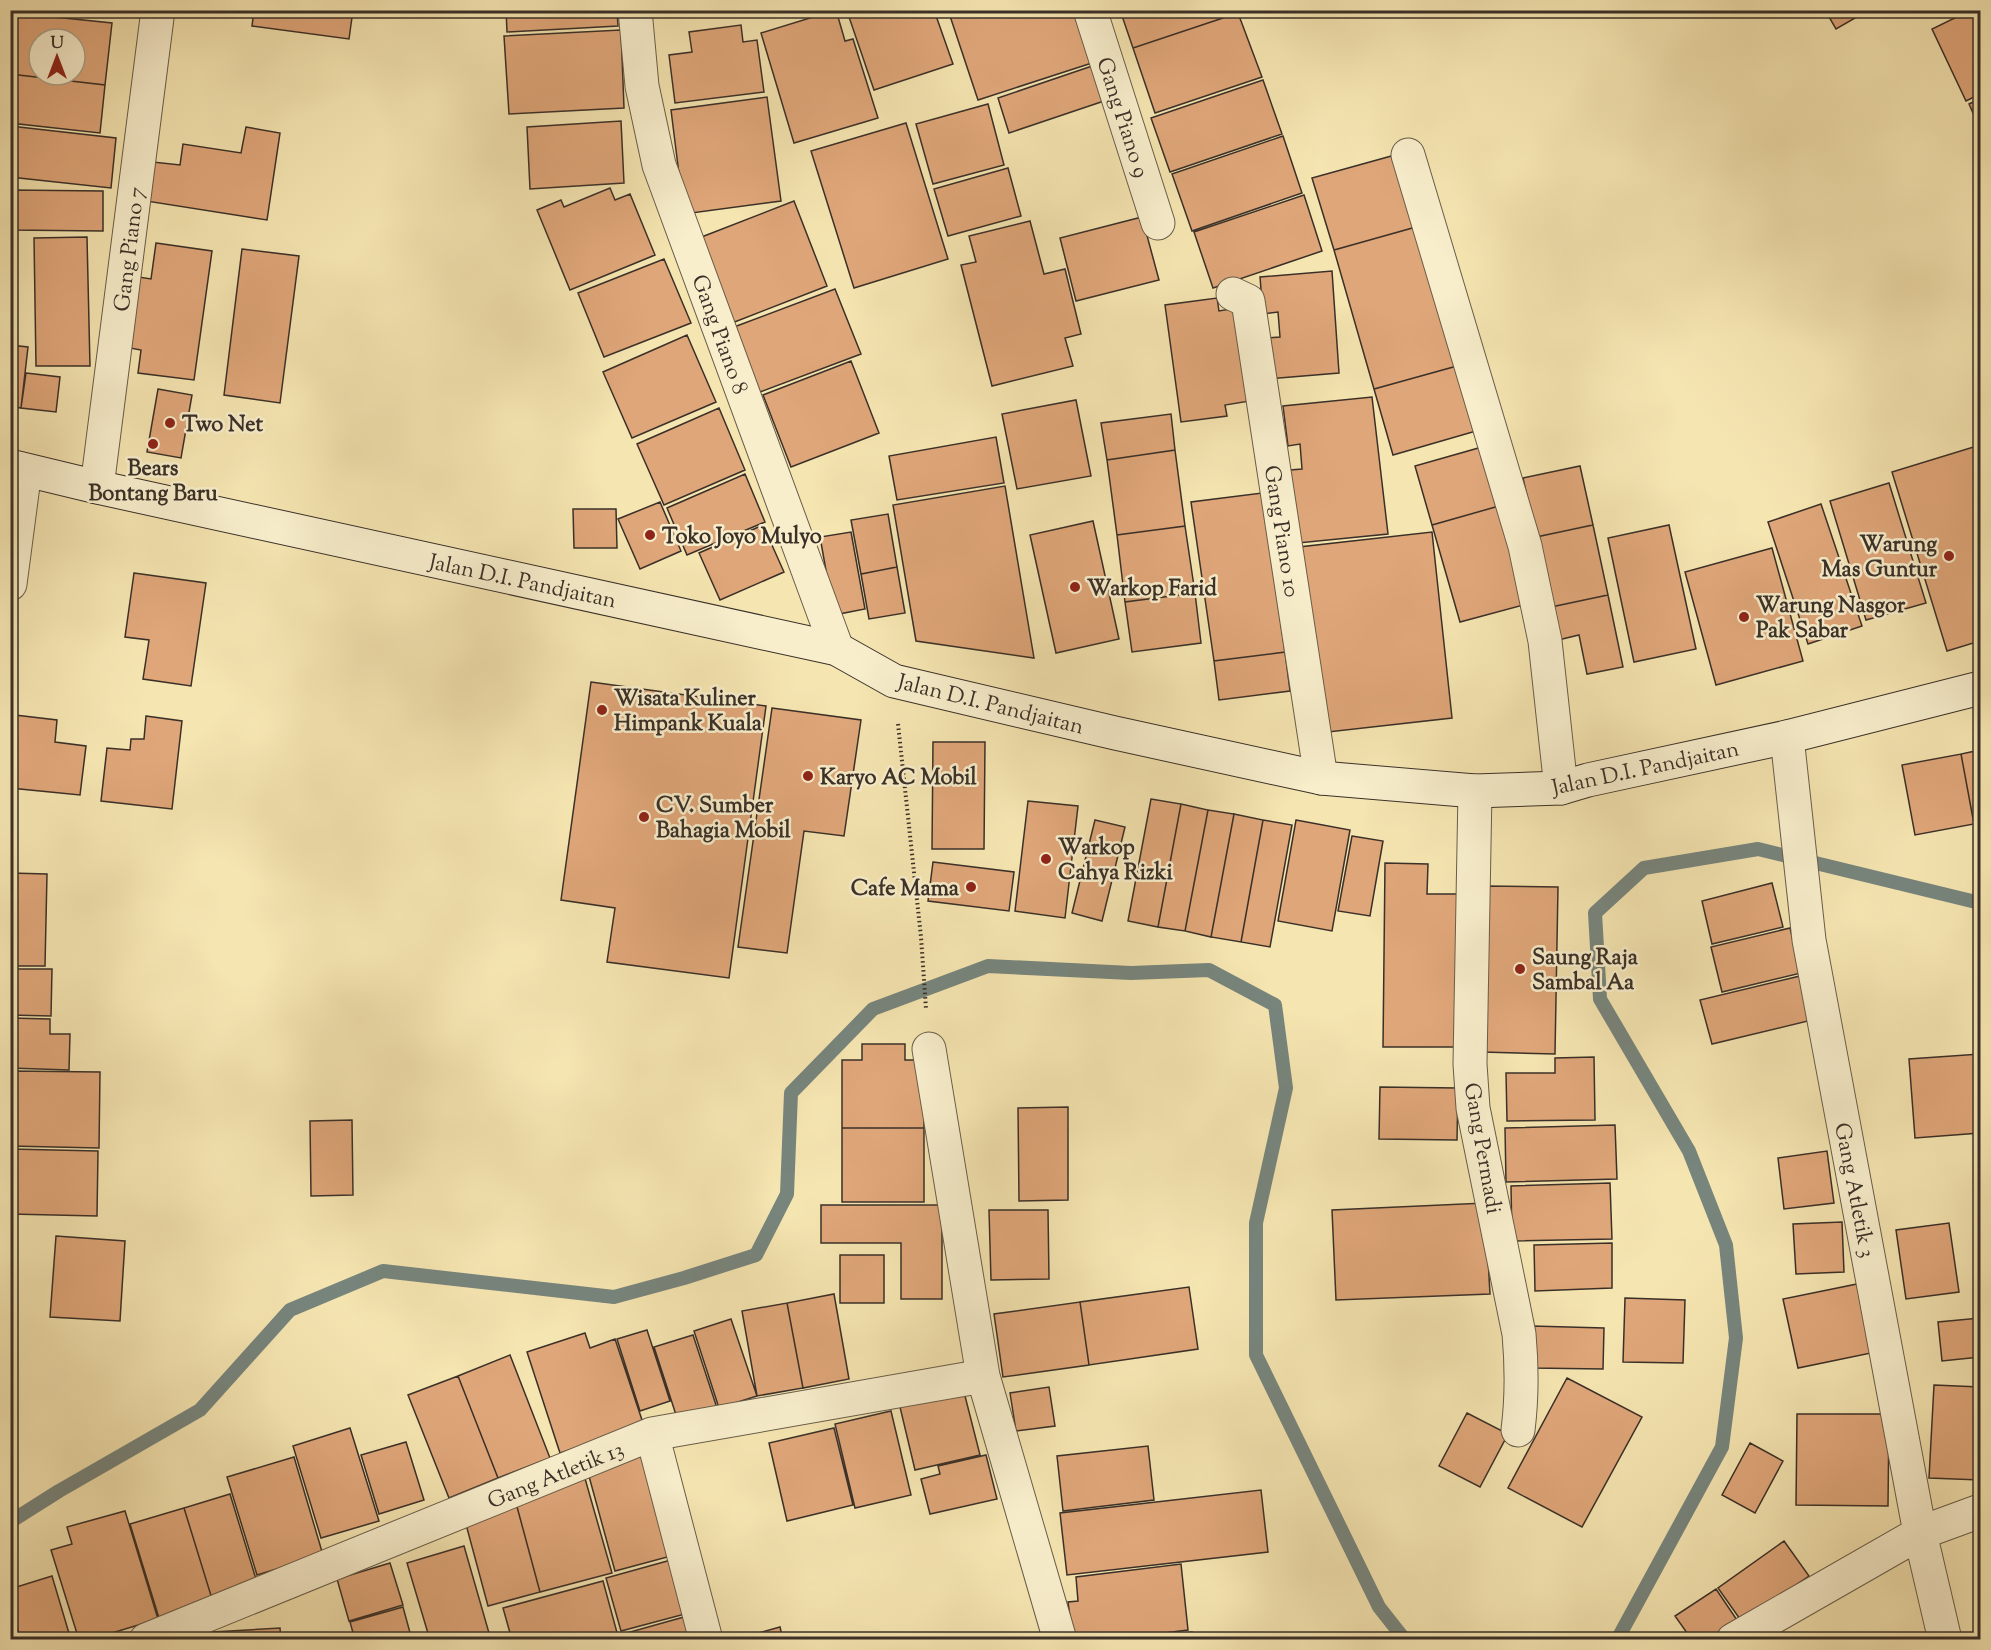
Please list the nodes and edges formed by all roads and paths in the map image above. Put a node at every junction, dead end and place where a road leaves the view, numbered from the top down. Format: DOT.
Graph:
graph roads {
  1 [pos="158,10"];
  2 [pos="635,10"];
  3 [pos="1090,10"];
  4 [pos="1408,155"];
  5 [pos="1158,223"];
  6 [pos="1233,294"];
  7 [pos="18,468"];
  8 [pos="97,487"];
  9 [pos="10,584"];
  10 [pos="837,649"];
  11 [pos="894,681"];
  12 [pos="1980,688"];
  13 [pos="1789,752"];
  14 [pos="1321,778"];
  15 [pos="1561,788"];
  16 [pos="1475,791"];
  17 [pos="929,1049"];
  18 [pos="983,1376"];
  19 [pos="1518,1430"];
  20 [pos="652,1434"];
  21 [pos="1980,1511"];
  22 [pos="1920,1533"];
  23 [pos="146,1640"];
  24 [pos="706,1640"];
  25 [pos="1060,1640"];
  26 [pos="1733,1640"];
  27 [pos="1945,1640"];
  1 -- 8 [label="street, Gang Piano 7"];
  2 -- 10 [label="street, Gang Piano 8"];
  3 -- 5 [label="street, Gang Piano 9"];
  4 -- 15 [label="street"];
  6 -- 14 [label="street, Gang Piano 10"];
  7 -- 8 [label="street, Jalan D.I. Pandjaitan"];
  7 -- 9 [label="street"];
  8 -- 10 [label="street, Jalan D.I. Pandjaitan"];
  10 -- 11 [label="street, Jalan D.I. Pandjaitan"];
  11 -- 14 [label="street, Jalan D.I. Pandjaitan"];
  11 -- 17 [label="path"];
  12 -- 13 [label="street, Jalan D.I. Pandjaitan"];
  13 -- 15 [label="street, Jalan D.I. Pandjaitan"];
  13 -- 22 [label="street, Gang Atletik 3"];
  14 -- 16 [label="street, Jalan D.I. Pandjaitan"];
  15 -- 16 [label="street, Jalan D.I. Pandjaitan"];
  16 -- 19 [label="street, Gang Permadi"];
  17 -- 18 [label="street"];
  18 -- 20 [label="street, Gang Atletik 13"];
  18 -- 25 [label="street"];
  20 -- 23 [label="street, Gang Atletik 13"];
  20 -- 24 [label="street"];
  21 -- 22 [label="street"];
  22 -- 26 [label="street"];
  22 -- 27 [label="street, Gang Atletik 3"];
}
